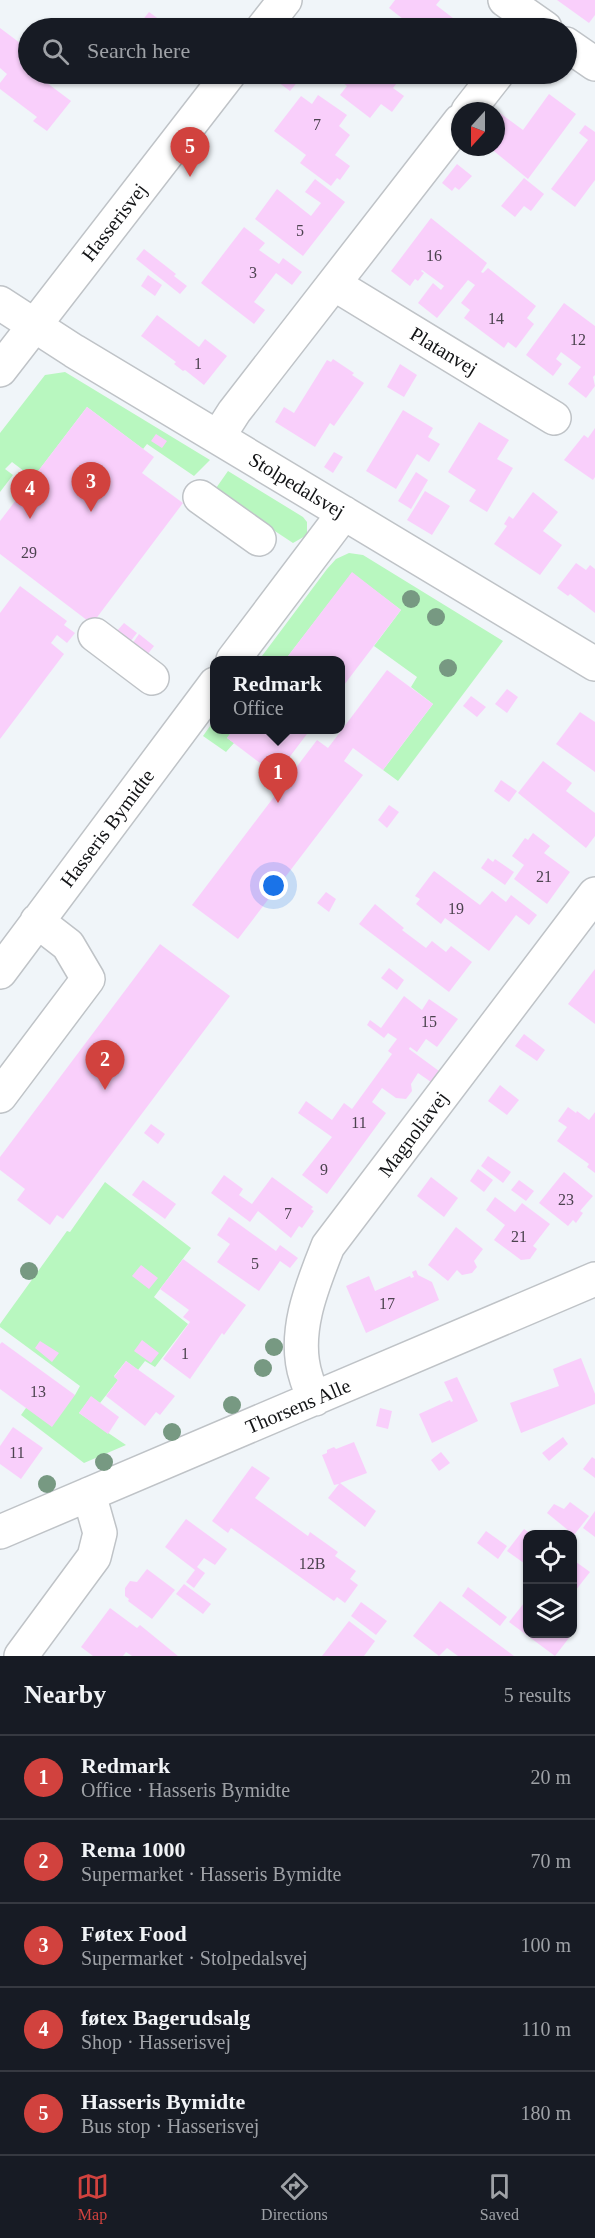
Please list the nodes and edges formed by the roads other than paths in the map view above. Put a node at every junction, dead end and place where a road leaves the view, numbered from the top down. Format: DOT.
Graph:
graph roads {
  1 [pos="285,0"];
  2 [pos="505,0"];
  3 [pos="271,18"];
  4 [pos="527,18"];
  5 [pos="577,51"];
  6 [pos="595,64"];
  7 [pos="221,84"];
  8 [pos="489,84"];
  9 [pos="475,102"];
  10 [pos="451,134"];
  11 [pos="334,284"];
  12 [pos="0,303"];
  13 [pos="34,326"];
  14 [pos="0,370"];
  15 [pos="554,418"];
  16 [pos="218,437"];
  17 [pos="200,497"];
  18 [pos="344,513"];
  19 [pos="259,539"];
  20 [pos="95,635"];
  21 [pos="236,656"];
  22 [pos="595,664"];
  23 [pos="153,678"];
  24 [pos="210,691"];
  25 [pos="595,894"];
  26 [pos="37,921"];
  27 [pos="0,972"];
  28 [pos="0,1096"];
  29 [pos="595,1279"];
  30 [pos="315,1399"];
  31 [pos="89,1494"];
  32 [pos="0,1532"];
  33 [pos="21,1656"];
  1 -- 3 [label="street"];
  2 -- 4 [label="street"];
  5 -- 6 [label="street"];
  7 -- 13 [label="street, Hasserisvej"];
  8 -- 9 [label="street"];
  10 -- 11 [label="street"];
  11 -- 15 [label="street, Platanvej"];
  11 -- 16 [label="street"];
  12 -- 13 [label="street, Stolpedalsvej"];
  13 -- 14 [label="street, Hasserisvej"];
  13 -- 16 [label="street, Stolpedalsvej"];
  16 -- 18 [label="street, Stolpedalsvej"];
  17 -- 19 [label="street"];
  18 -- 21 [label="street"];
  18 -- 22 [label="street, Stolpedalsvej"];
  20 -- 23 [label="street"];
  24 -- 26 [label="street, Hasseris Bymidte"];
  25 -- 30 [label="street, Magnoliavej"];
  26 -- 27 [label="street, Hasseris Bymidte"];
  26 -- 28 [label="street"];
  29 -- 30 [label="street, Thorsens Alle"];
  30 -- 31 [label="street, Thorsens Alle"];
  31 -- 32 [label="street, Thorsens Alle"];
  31 -- 33 [label="street"];
}
